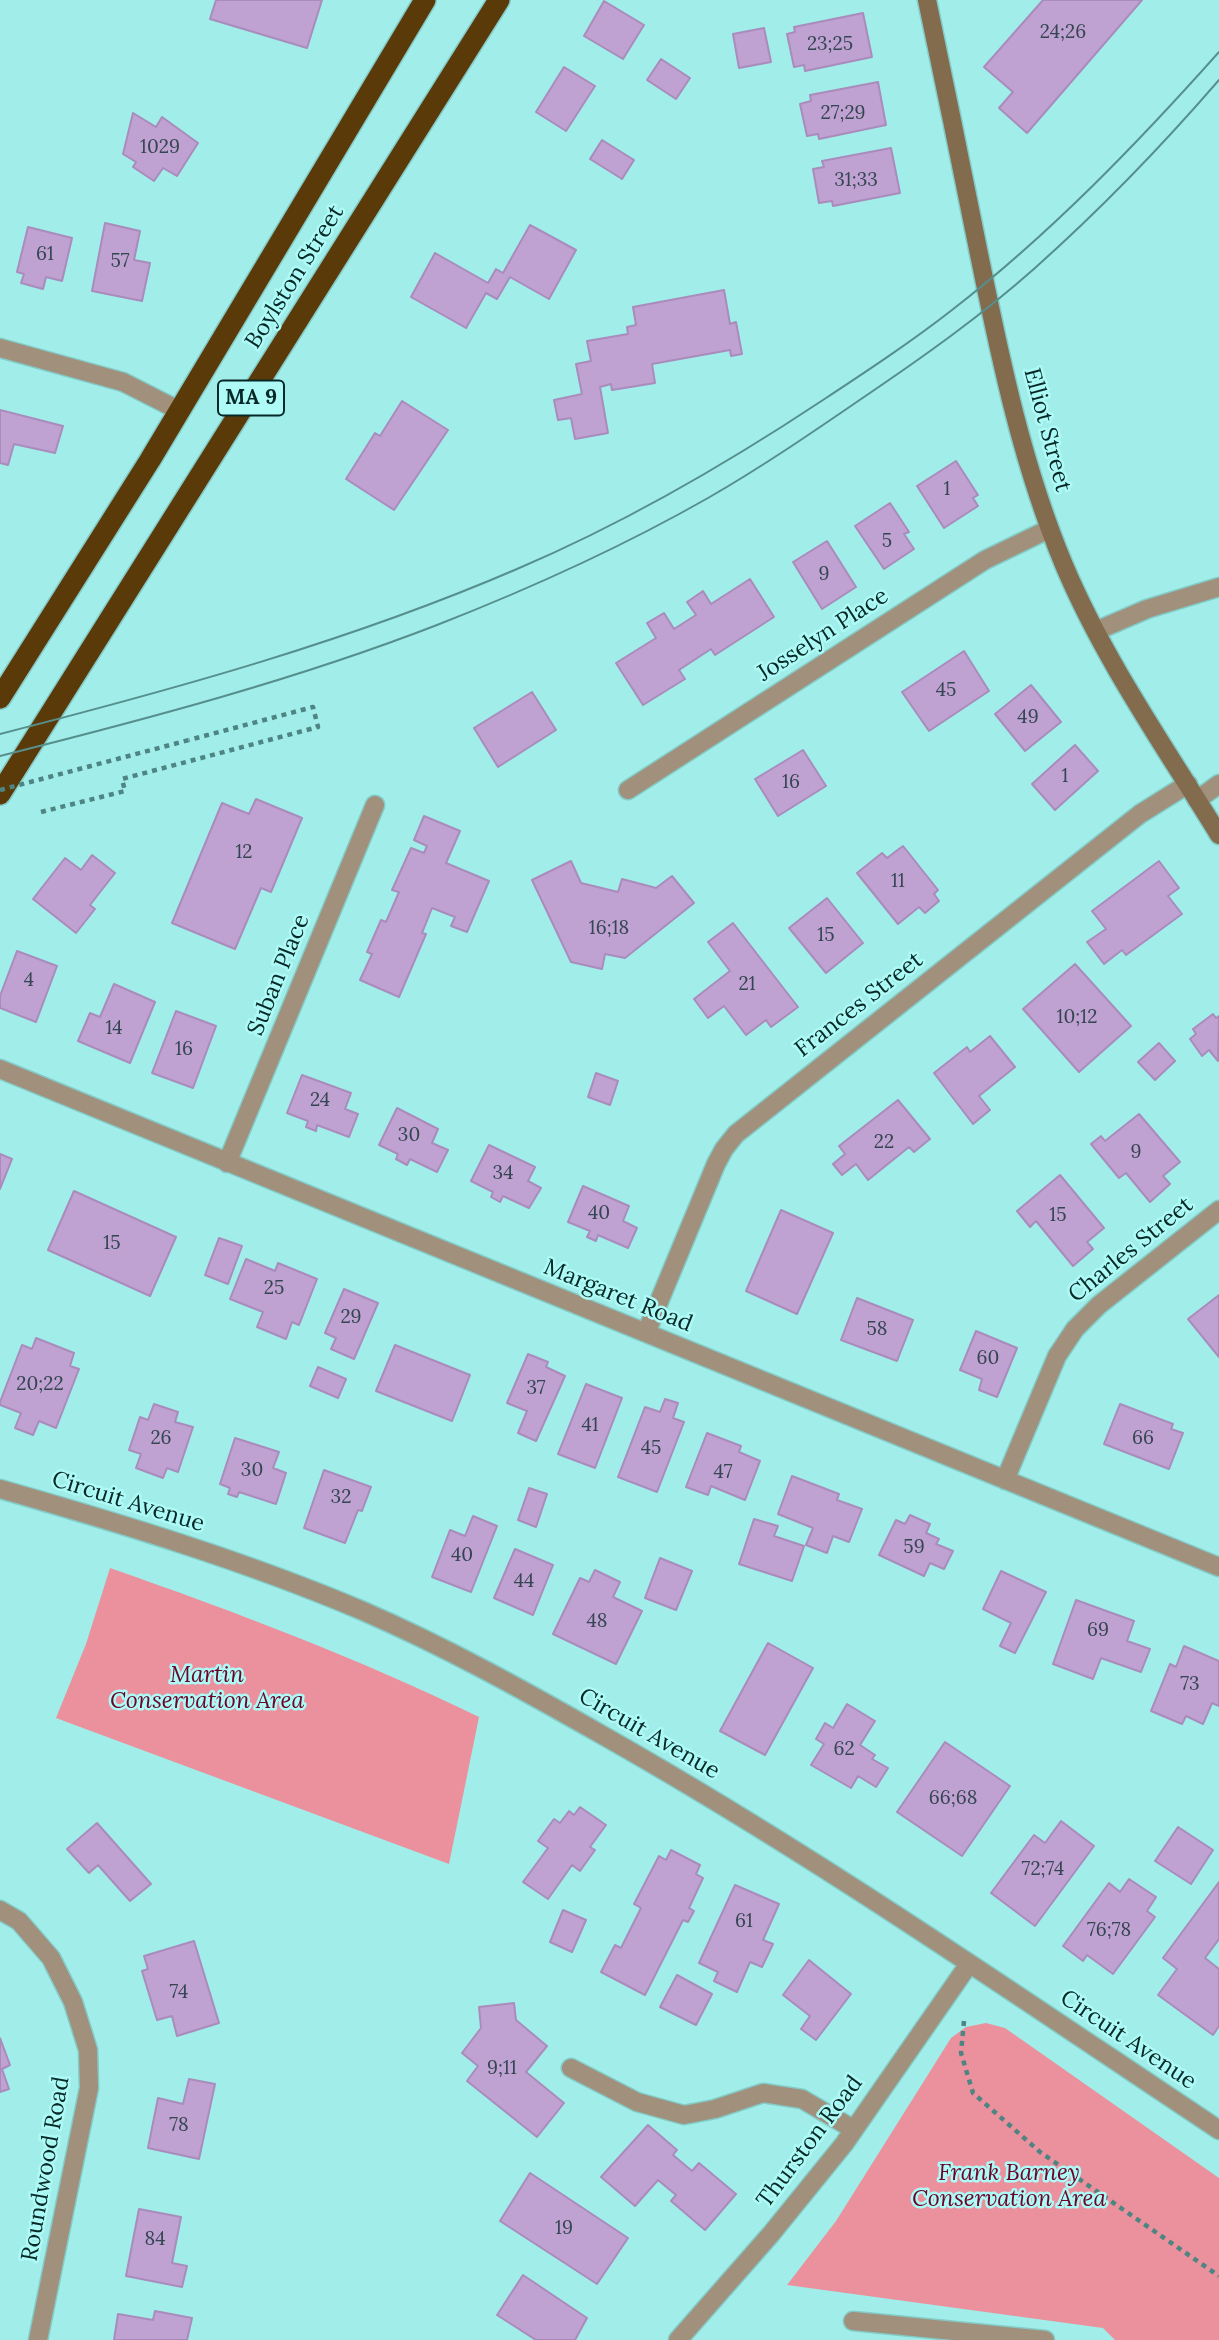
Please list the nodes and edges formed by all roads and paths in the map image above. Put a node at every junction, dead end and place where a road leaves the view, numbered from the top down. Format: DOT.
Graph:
graph roads {
  1 [pos="425,0"];
  2 [pos="499,0"];
  3 [pos="927,0"];
  4 [pos="0,348"];
  5 [pos="180,411"];
  6 [pos="1049,529"];
  7 [pos="1219,587"];
  8 [pos="1096,631"];
  9 [pos="0,698"];
  10 [pos="1188,784"];
  11 [pos="1219,784"];
  12 [pos="628,790"];
  13 [pos="0,792"];
  14 [pos="1197,800"];
  15 [pos="375,805"];
  16 [pos="41,812"];
  17 [pos="1219,835"];
  18 [pos="0,1069"];
  19 [pos="227,1163"];
  20 [pos="1219,1210"];
  21 [pos="646,1334"];
  22 [pos="1005,1480"];
  23 [pos="0,1489"];
  24 [pos="1219,1567"];
  25 [pos="0,1910"];
  26 [pos="969,1964"];
  27 [pos="965,2015"];
  28 [pos="571,2068"];
  29 [pos="853,2129"];
  30 [pos="1219,2130"];
  31 [pos="1219,2276"];
  32 [pos="853,2321"];
  33 [pos="38,2340"];
  34 [pos="678,2340"];
  35 [pos="1045,2340"];
  1 -- 5 [label="highway, Boylston Street / MA 9"];
  2 -- 13 [label="highway, Boylston Street / MA 9"];
  3 -- 6 [label="street, Elliot Street"];
  4 -- 5 [label="street"];
  5 -- 9 [label="highway, Boylston Street / MA 9"];
  6 -- 8 [label="street, Elliot Street"];
  6 -- 12 [label="street, Josselyn Place"];
  7 -- 8 [label="street"];
  8 -- 10 [label="street, Elliot Street"];
  10 -- 14 [label="street, Elliot Street"];
  10 -- 21 [label="street, Frances Street"];
  11 -- 14 [label="street"];
  13 -- 16 [label="path, bridge"];
  14 -- 17 [label="street, Elliot Street"];
  15 -- 19 [label="street, Suban Place"];
  18 -- 19 [label="street, Margaret Road"];
  19 -- 21 [label="street, Margaret Road"];
  20 -- 22 [label="street, Charles Street"];
  21 -- 22 [label="street, Margaret Road"];
  22 -- 24 [label="street, Margaret Road"];
  23 -- 26 [label="street, Circuit Avenue"];
  25 -- 33 [label="street, Roundwood Road"];
  26 -- 29 [label="street, Thurston Road"];
  26 -- 30 [label="street, Circuit Avenue"];
  27 -- 31 [label="path"];
  28 -- 29 [label="street"];
  29 -- 34 [label="street, Thurston Road"];
  32 -- 35 [label="street"];
}
